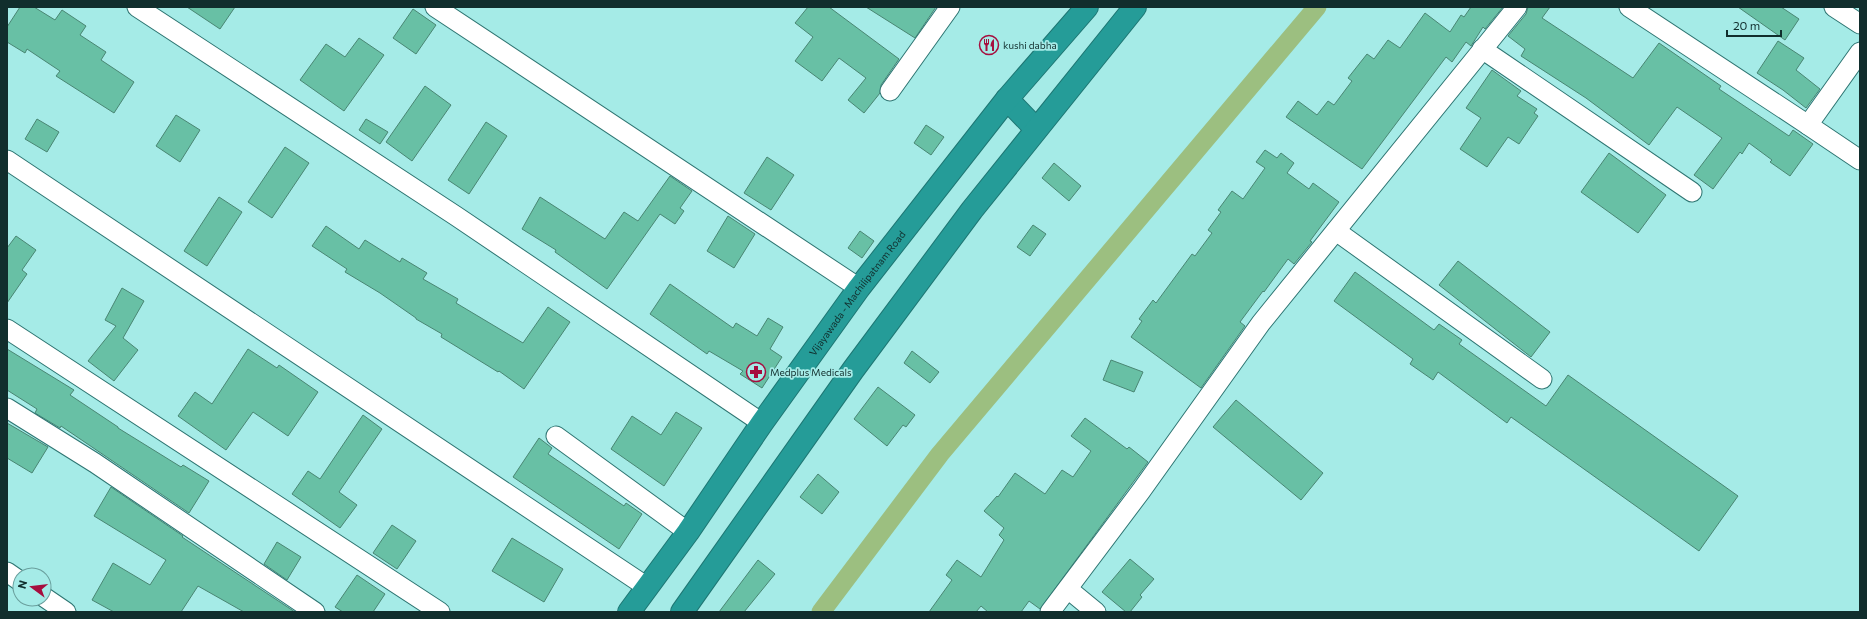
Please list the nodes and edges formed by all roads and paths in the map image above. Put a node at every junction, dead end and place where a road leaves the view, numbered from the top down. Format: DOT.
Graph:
graph roads {
  1 [pos="137,7"];
  2 [pos="435,7"];
  3 [pos="950,7"];
  4 [pos="1087,7"];
  5 [pos="1135,7"];
  6 [pos="1517,7"];
  7 [pos="1629,7"];
  8 [pos="1834,7"];
  9 [pos="1860,24"];
  10 [pos="1482,49"];
  11 [pos="1860,52"];
  12 [pos="890,91"];
  13 [pos="1007,99"];
  14 [pos="1808,125"];
  15 [pos="1036,129"];
  16 [pos="7,160"];
  17 [pos="1860,160"];
  18 [pos="1692,192"];
  19 [pos="1336,231"];
  20 [pos="859,288"];
  21 [pos="7,329"];
  22 [pos="1542,379"];
  23 [pos="7,408"];
  24 [pos="762,423"];
  25 [pos="556,436"];
  26 [pos="688,532"];
  27 [pos="647,587"];
  28 [pos="1068,589"];
  29 [pos="52,602"];
  30 [pos="66,612"];
  31 [pos="315,612"];
  32 [pos="440,612"];
  33 [pos="629,612"];
  34 [pos="682,612"];
  35 [pos="1050,612"];
  36 [pos="1096,612"];
  1 -- 24 [label="street"];
  2 -- 20 [label="street"];
  3 -- 12 [label="street"];
  4 -- 13 [label="highway, Vijayawada - Machilipatnam Road"];
  5 -- 15 [label="highway"];
  6 -- 10 [label="street"];
  7 -- 14 [label="street"];
  8 -- 9 [label="street"];
  10 -- 18 [label="street"];
  10 -- 19 [label="street"];
  11 -- 14 [label="street"];
  13 -- 15 [label="highway"];
  13 -- 20 [label="highway, Vijayawada - Machilipatnam Road"];
  14 -- 17 [label="street"];
  15 -- 34 [label="highway"];
  16 -- 27 [label="street"];
  19 -- 22 [label="street"];
  19 -- 28 [label="street"];
  20 -- 24 [label="highway, Vijayawada - Machilipatnam Road"];
  21 -- 32 [label="street"];
  23 -- 31 [label="street"];
  24 -- 26 [label="highway, Vijayawada - Machilipatnam Road"];
  25 -- 26 [label="street"];
  26 -- 27 [label="highway, Vijayawada - Machilipatnam Road"];
  27 -- 33 [label="highway, Vijayawada - Machilipatnam Road"];
  28 -- 35 [label="street"];
  28 -- 36 [label="street"];
  29 -- 30 [label="street"];
}
